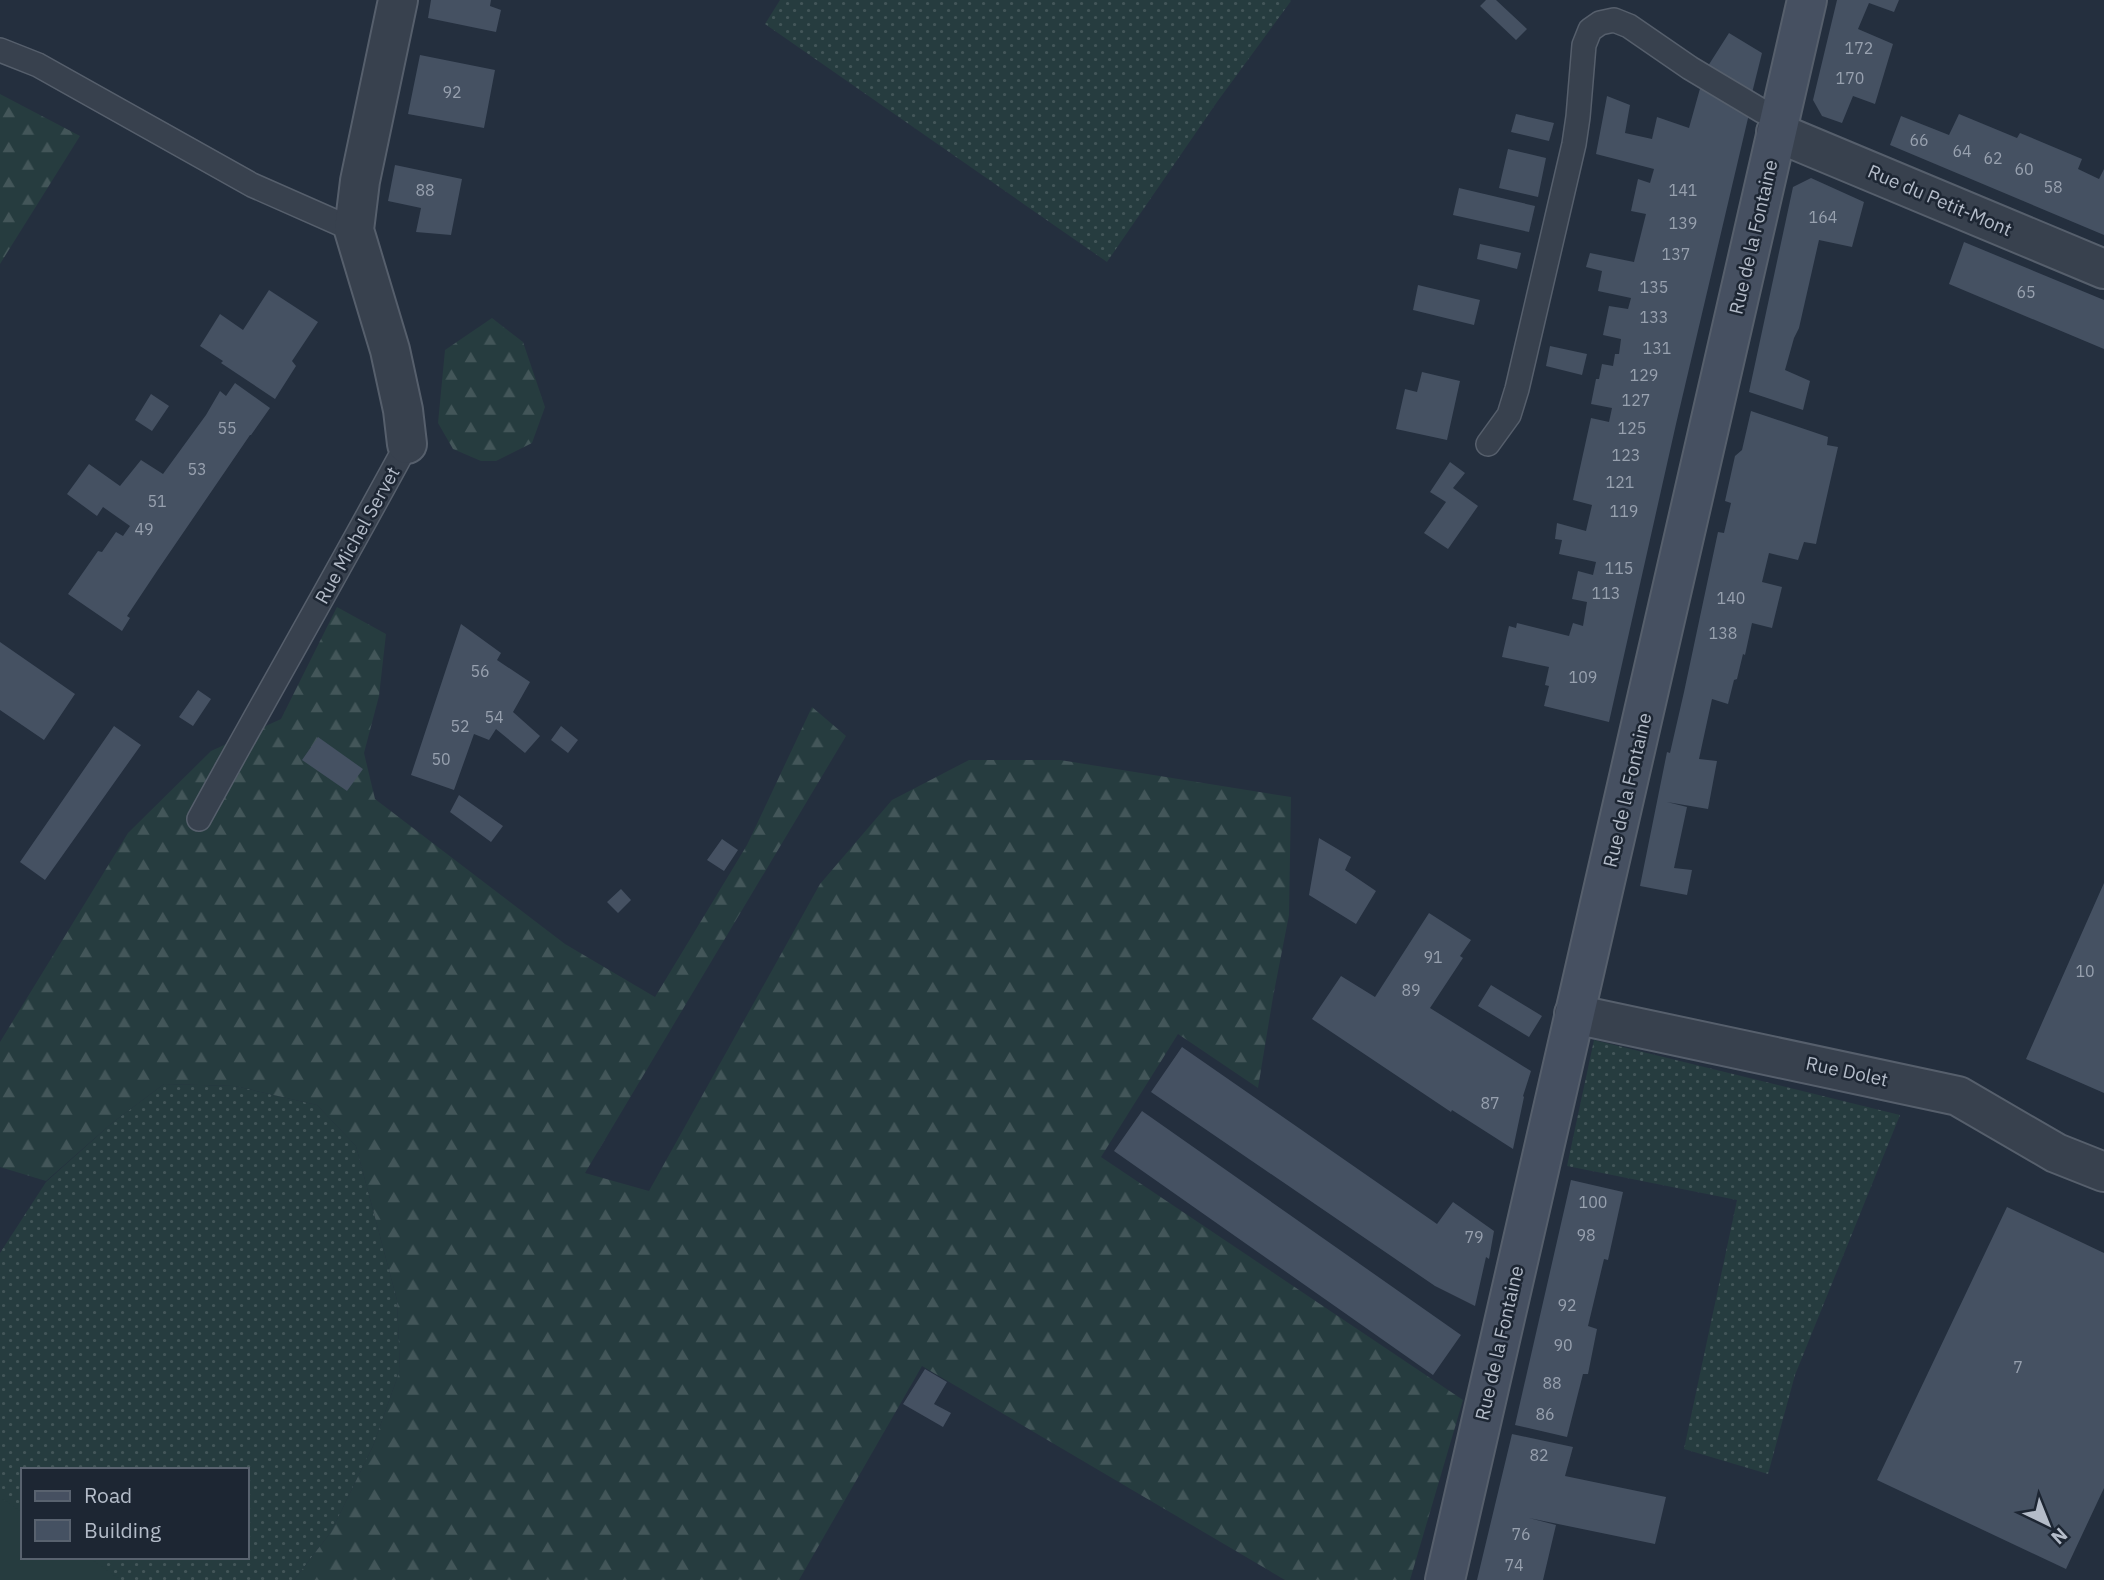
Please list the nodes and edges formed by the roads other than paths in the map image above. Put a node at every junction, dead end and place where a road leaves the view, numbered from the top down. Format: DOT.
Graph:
graph roads {
  1 [pos="398,0"];
  2 [pos="1807,0"];
  3 [pos="0,50"];
  4 [pos="1778,124"];
  5 [pos="354,230"];
  6 [pos="2104,269"];
  7 [pos="407,444"];
  8 [pos="1488,444"];
  9 [pos="199,819"];
  10 [pos="1574,1014"];
  11 [pos="2104,1172"];
  12 [pos="1445,1580"];
  1 -- 5 [label="street, Rue Michel Servet"];
  2 -- 4 [label="street, Rue de la Fontaine"];
  3 -- 5 [label="lane"];
  4 -- 6 [label="street, Rue du Petit-Mont"];
  4 -- 8 [label="lane"];
  4 -- 10 [label="street, Rue de la Fontaine"];
  5 -- 7 [label="street, Rue Michel Servet"];
  7 -- 9 [label="lane, Rue Michel Servet"];
  10 -- 11 [label="street, Rue Dolet"];
  10 -- 12 [label="street, Rue de la Fontaine"];
}
